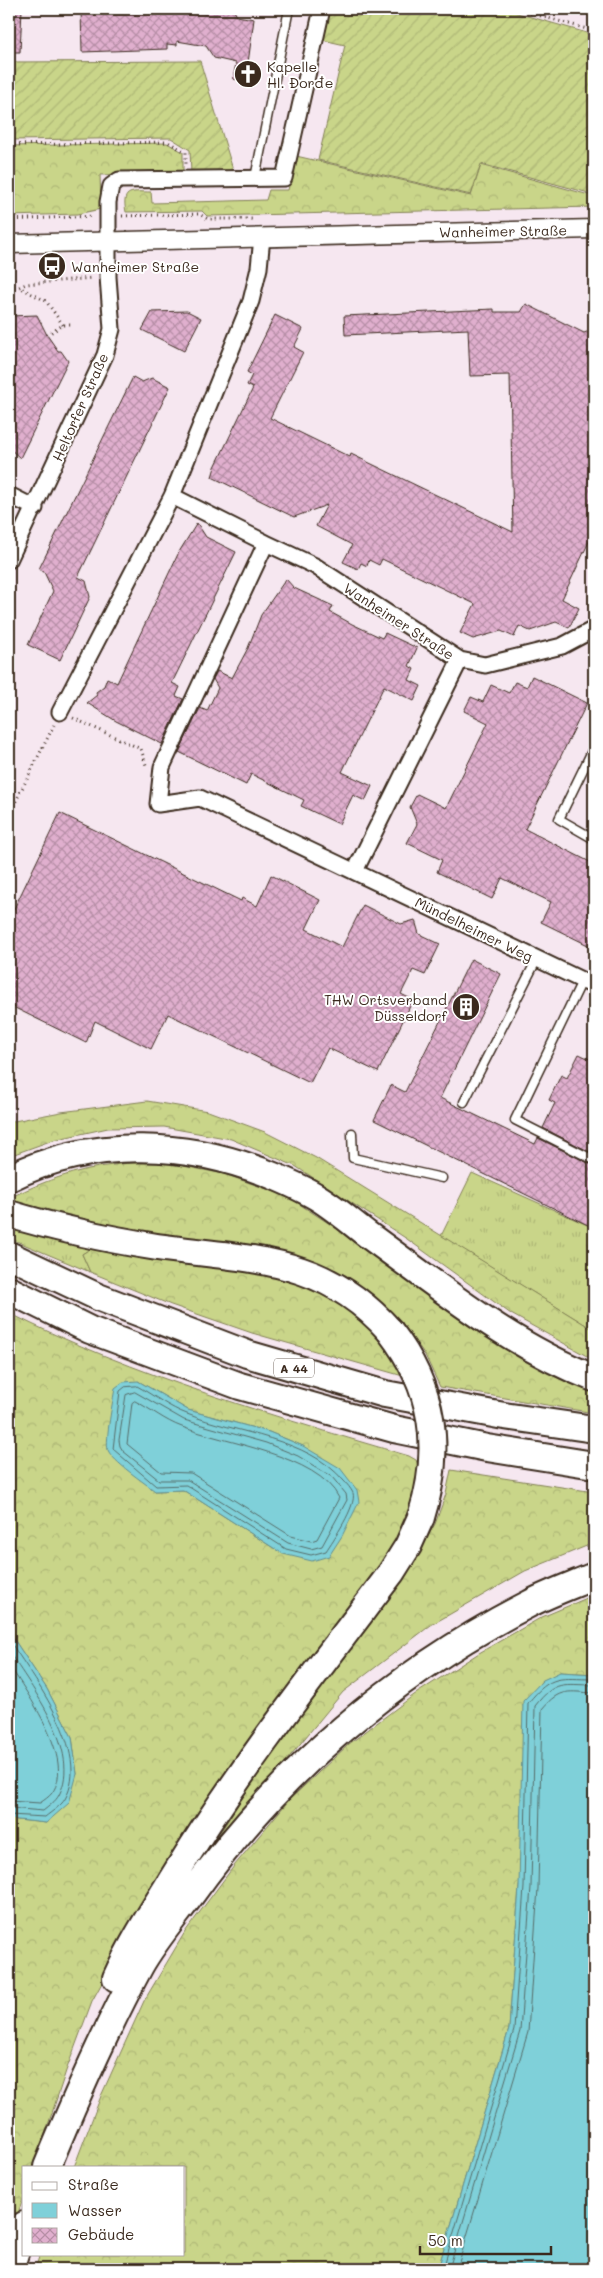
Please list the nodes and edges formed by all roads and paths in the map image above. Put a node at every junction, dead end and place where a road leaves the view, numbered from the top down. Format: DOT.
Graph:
graph roads {
  1 [pos="289,9"];
  2 [pos="516,9"];
  3 [pos="321,12"];
  4 [pos="594,31"];
  5 [pos="9,145"];
  6 [pos="256,178"];
  7 [pos="187,179"];
  8 [pos="108,216"];
  9 [pos="256,218"];
  10 [pos="9,220"];
  11 [pos="594,229"];
  12 [pos="262,237"];
  13 [pos="108,242"];
  14 [pos="9,244"];
  15 [pos="108,277"];
  16 [pos="63,325"];
  17 [pos="72,325"];
  18 [pos="47,335"];
  19 [pos="9,495"];
  20 [pos="172,496"];
  21 [pos="35,508"];
  22 [pos="266,543"];
  23 [pos="9,560"];
  24 [pos="594,629"];
  25 [pos="460,660"];
  26 [pos="60,712"];
  27 [pos="594,747"];
  28 [pos="147,768"];
  29 [pos="9,815"];
  30 [pos="594,839"];
  31 [pos="355,872"];
  32 [pos="537,959"];
  33 [pos="588,983"];
  34 [pos="464,1102"];
  35 [pos="352,1133"];
  36 [pos="594,1160"];
  37 [pos="9,1178"];
  38 [pos="442,1178"];
  39 [pos="9,1214"];
  40 [pos="9,1255"];
  41 [pos="9,1290"];
  42 [pos="594,1378"];
  43 [pos="594,1429"];
  44 [pos="594,1465"];
  45 [pos="594,1576"];
  46 [pos="76,2097"];
  47 [pos="47,2166"];
  48 [pos="22,2231"];
  49 [pos="10,2269"];
  1 -- 6 [label="lane"];
  2 -- 4 [label="path"];
  3 -- 6 [label="street"];
  5 -- 7 [label="path"];
  6 -- 7 [label="street"];
  7 -- 8 [label="street"];
  8 -- 9 [label="path"];
  8 -- 10 [label="path"];
  8 -- 13 [label="street"];
  11 -- 12 [label="street, Wanheimer Straße"];
  12 -- 13 [label="street, Wanheimer Straße"];
  12 -- 20 [label="street"];
  13 -- 14 [label="street, Wanheimer Straße"];
  13 -- 15 [label="street, Heltorfer Straße"];
  15 -- 16 [label="path"];
  15 -- 21 [label="street, Heltorfer Straße"];
  16 -- 17 [label="path"];
  16 -- 18 [label="path"];
  19 -- 21 [label="street"];
  20 -- 22 [label="street, Wanheimer Straße"];
  20 -- 26 [label="street"];
  21 -- 23 [label="street, Heltorfer Straße"];
  22 -- 25 [label="street, Wanheimer Straße"];
  22 -- 31 [label="street, Mündelheimer Weg"];
  24 -- 25 [label="street, Wanheimer Straße"];
  25 -- 31 [label="street"];
  26 -- 28 [label="path"];
  26 -- 29 [label="path"];
  27 -- 30 [label="lane"];
  31 -- 32 [label="street, Mündelheimer Weg"];
  32 -- 33 [label="street, Mündelheimer Weg"];
  32 -- 34 [label="lane"];
  33 -- 36 [label="lane"];
  35 -- 38 [label="lane"];
  37 -- 42 [label="highway"];
  39 -- 46 [label="highway, bridge"];
  40 -- 43 [label="highway, A 44"];
  41 -- 44 [label="highway, A 44"];
  45 -- 46 [label="highway"];
  46 -- 47 [label="highway"];
  48 -- 49 [label="highway"];
}
